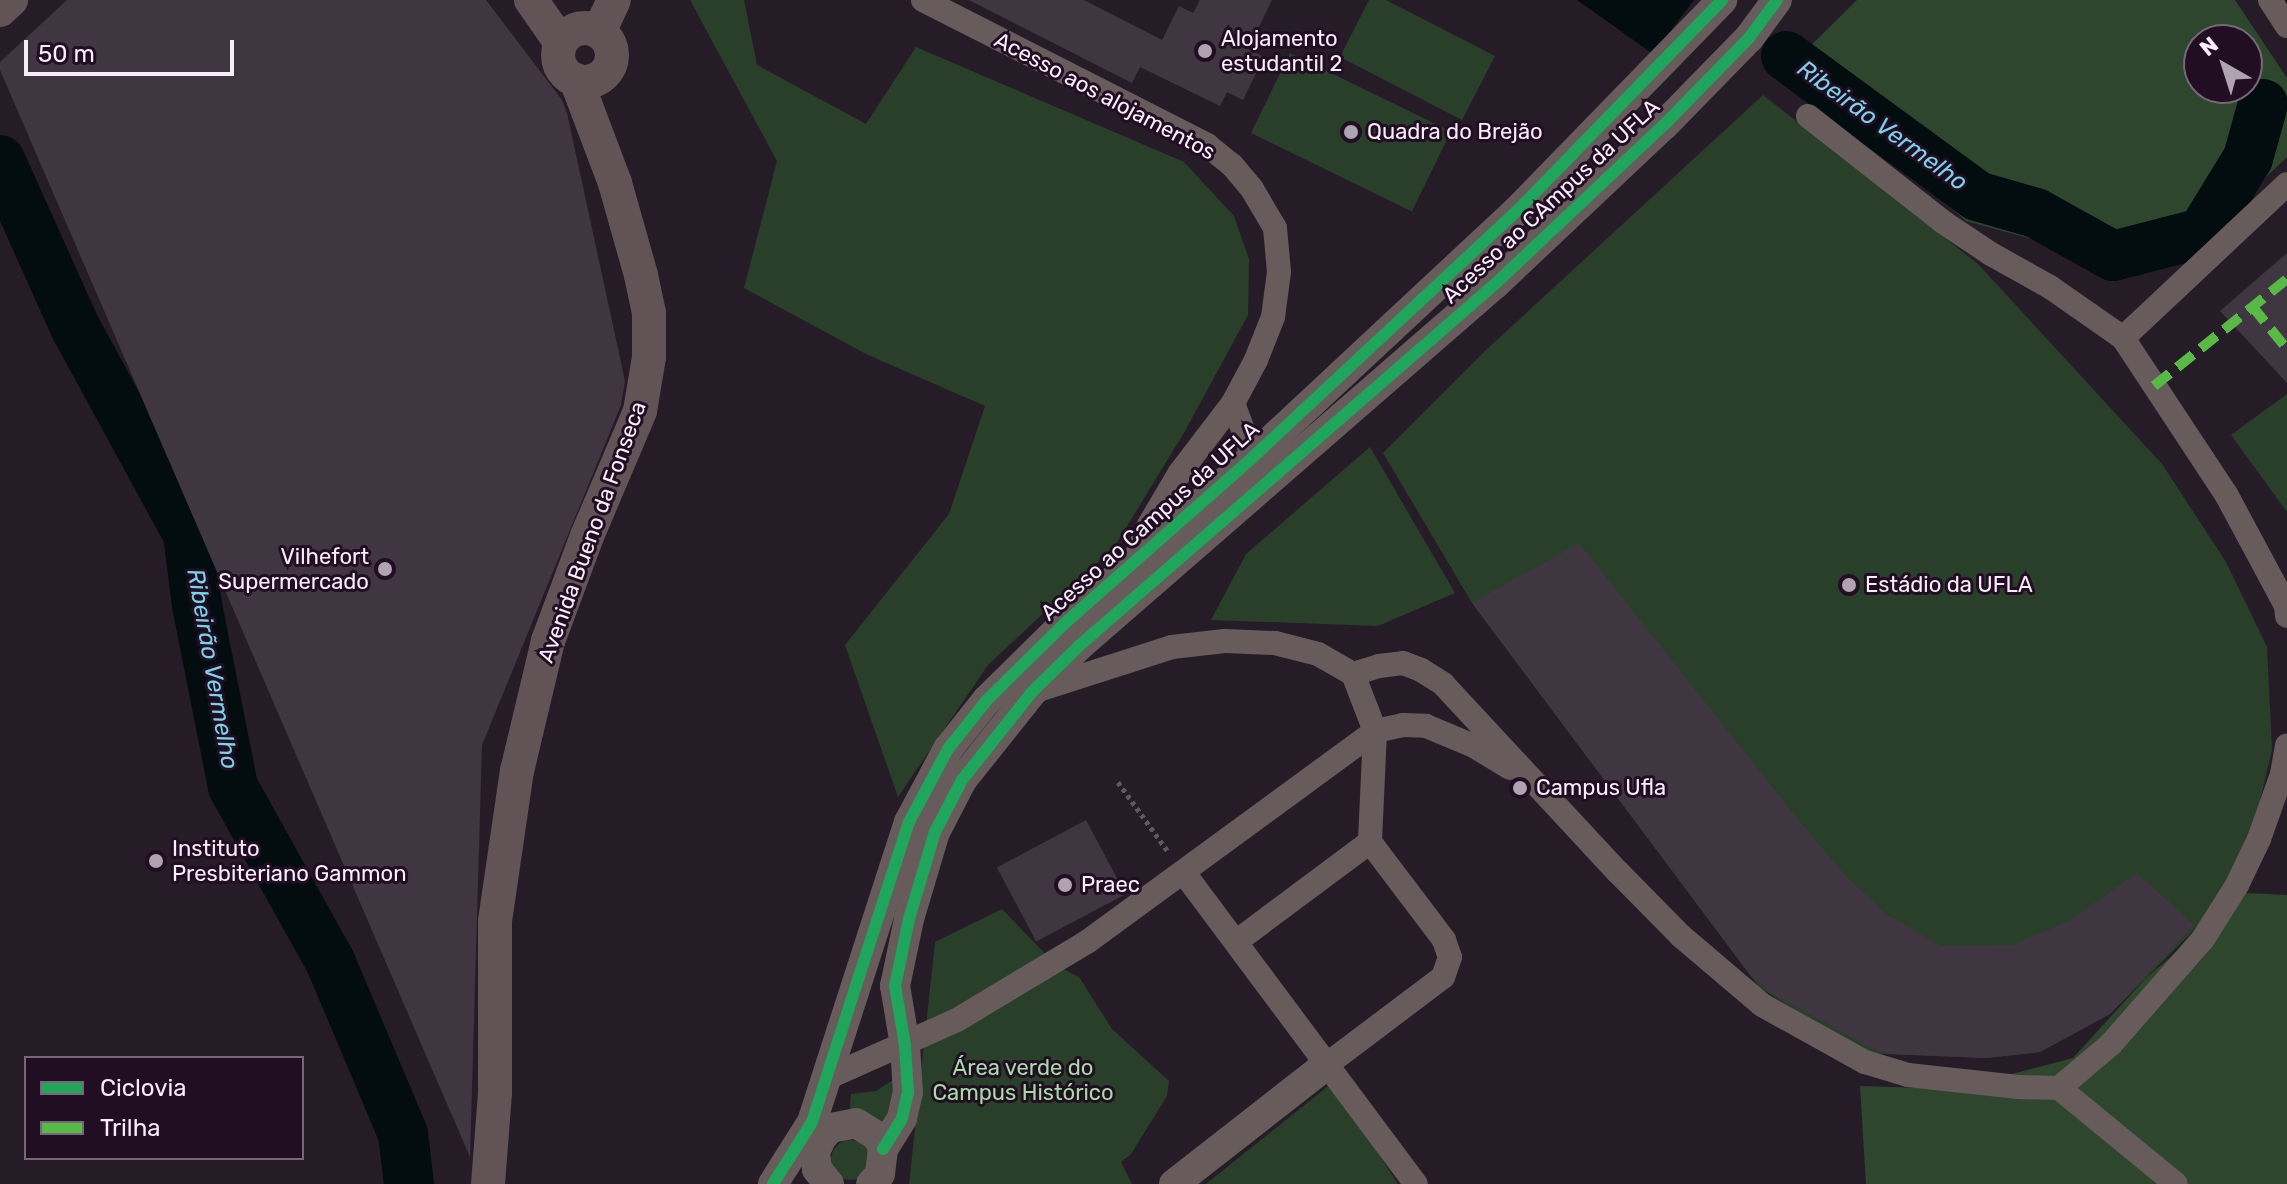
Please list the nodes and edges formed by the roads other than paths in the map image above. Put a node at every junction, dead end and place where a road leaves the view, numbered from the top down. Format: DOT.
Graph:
graph roads {
  1 [pos="11,0"];
  2 [pos="531,0"];
  3 [pos="614,0"];
  4 [pos="923,0"];
  5 [pos="1722,0"];
  6 [pos="1777,0"];
  7 [pos="2270,0"];
  8 [pos="0,10"];
  9 [pos="2287,26"];
  10 [pos="599,32"];
  11 [pos="561,43"];
  12 [pos="576,80"];
  13 [pos="1808,116"];
  14 [pos="2287,184"];
  15 [pos="2123,338"];
  16 [pos="1233,403"];
  17 [pos="1253,457"];
  18 [pos="1135,559"];
  19 [pos="2287,616"];
  20 [pos="1353,674"];
  21 [pos="1032,692"];
  22 [pos="1375,731"];
  23 [pos="2287,745"];
  24 [pos="1529,780"];
  25 [pos="1370,842"];
  26 [pos="1184,873"];
  27 [pos="1237,941"];
  28 [pos="905,1045"];
  29 [pos="1329,1063"];
  30 [pos="829,1077"];
  31 [pos="2059,1088"];
  32 [pos="817,1130"];
  33 [pos="883,1169"];
  34 [pos="488,1184"];
  35 [pos="773,1184"];
  36 [pos="829,1184"];
  37 [pos="1174,1184"];
  38 [pos="1416,1184"];
  39 [pos="2176,1184"];
  1 -- 8 [label="main road"];
  2 -- 11 [label="main road"];
  3 -- 10 [label="main road"];
  4 -- 16 [label="street, Acesso aos alojamentos"];
  5 -- 17 [label="street, Acesso ao Campus da UFLA"];
  6 -- 21 [label="street, Acesso ao CAmpus da UFLA"];
  7 -- 9 [label="street"];
  10 -- 11 [label="main road"];
  10 -- 12 [label="main road"];
  11 -- 12 [label="main road"];
  12 -- 34 [label="main road, Avenida Bueno da Fonseca"];
  13 -- 15 [label="street"];
  14 -- 15 [label="street"];
  15 -- 19 [label="street"];
  16 -- 17 [label="street"];
  16 -- 18 [label="street, Acesso aos alojamentos"];
  17 -- 18 [label="street, Acesso ao Campus da UFLA"];
  18 -- 30 [label="street, Acesso ao Campus da UFLA"];
  20 -- 21 [label="street"];
  20 -- 22 [label="street"];
  20 -- 24 [label="street"];
  21 -- 28 [label="street, Acesso ao CAmpus da UFLA"];
  22 -- 24 [label="street"];
  22 -- 25 [label="street"];
  22 -- 26 [label="street"];
  23 -- 31 [label="street"];
  24 -- 31 [label="street"];
  25 -- 27 [label="street"];
  25 -- 29 [label="street"];
  26 -- 27 [label="street"];
  26 -- 28 [label="street"];
  27 -- 29 [label="street"];
  28 -- 30 [label="street"];
  28 -- 33 [label="street, Acesso ao CAmpus da UFLA"];
  29 -- 37 [label="street"];
  29 -- 38 [label="street"];
  30 -- 32 [label="street, Acesso ao Campus da UFLA"];
  31 -- 39 [label="street"];
  32 -- 33 [label="street"];
  32 -- 35 [label="street, Acesso ao Campus da UFLA"];
  32 -- 36 [label="street"];
}
